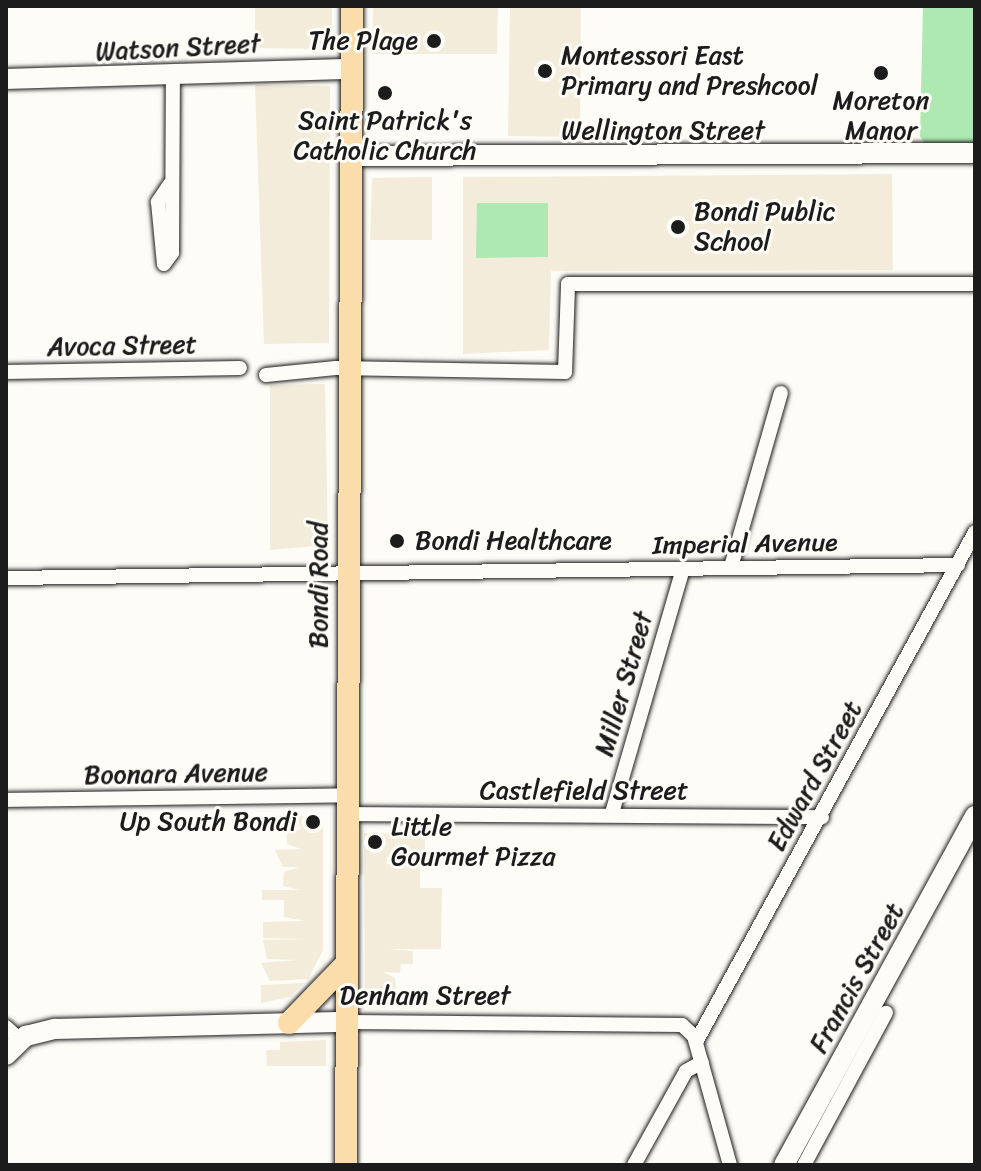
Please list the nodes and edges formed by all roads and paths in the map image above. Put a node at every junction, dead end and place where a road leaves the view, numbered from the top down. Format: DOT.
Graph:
graph roads {
  1 [pos="352,6"];
  2 [pos="352,69"];
  3 [pos="173,74"];
  4 [pos="6,79"];
  5 [pos="975,153"];
  6 [pos="351,156"];
  7 [pos="170,184"];
  8 [pos="975,284"];
  9 [pos="240,368"];
  10 [pos="350,371"];
  11 [pos="6,372"];
  12 [pos="266,375"];
  13 [pos="781,393"];
  14 [pos="975,532"];
  15 [pos="958,565"];
  16 [pos="731,567"];
  17 [pos="683,569"];
  18 [pos="347,572"];
  19 [pos="6,578"];
  20 [pos="6,800"];
  21 [pos="346,804"];
  22 [pos="612,813"];
  23 [pos="975,816"];
  24 [pos="822,817"];
  25 [pos="347,963"];
  26 [pos="886,1013"];
  27 [pos="347,1022"];
  28 [pos="289,1023"];
  29 [pos="11,1041"];
  30 [pos="696,1042"];
  31 [pos="702,1062"];
  32 [pos="346,1165"];
  33 [pos="634,1165"];
  34 [pos="730,1165"];
  35 [pos="784,1165"];
  36 [pos="804,1165"];
  1 -- 2 [label="main road, Bondi Road"];
  2 -- 3 [label="street, Watson Street"];
  2 -- 6 [label="main road, Bondi Road"];
  3 -- 4 [label="street, Watson Street"];
  3 -- 7 [label="street"];
  5 -- 6 [label="street, Wellington Street"];
  6 -- 10 [label="main road, Bondi Road"];
  8 -- 10 [label="street"];
  9 -- 11 [label="street, Avoca Street"];
  10 -- 12 [label="street"];
  10 -- 18 [label="main road, Bondi Road"];
  13 -- 16 [label="street"];
  14 -- 15 [label="street, Edward Street"];
  15 -- 16 [label="street, Imperial Avenue"];
  15 -- 24 [label="street, Edward Street"];
  16 -- 17 [label="street, Imperial Avenue"];
  17 -- 18 [label="street, Imperial Avenue"];
  17 -- 22 [label="street, Miller Street"];
  18 -- 19 [label="street, Imperial Avenue"];
  18 -- 21 [label="main road, Bondi Road"];
  20 -- 21 [label="street, Boonara Avenue"];
  21 -- 22 [label="street, Castlefield Street"];
  21 -- 25 [label="main road, Bondi Road"];
  22 -- 24 [label="street, Castlefield Street"];
  23 -- 35 [label="street, Francis Street"];
  24 -- 30 [label="street, Edward Street"];
  25 -- 27 [label="main road, Bondi Road"];
  25 -- 28 [label="main road"];
  26 -- 36 [label="street, Francis Street"];
  27 -- 28 [label="street, Denham Street"];
  27 -- 30 [label="street, Denham Street"];
  27 -- 32 [label="main road, Bondi Road"];
  28 -- 29 [label="street, Denham Street"];
  30 -- 31 [label="street"];
  31 -- 33 [label="street"];
  31 -- 34 [label="street"];
}
